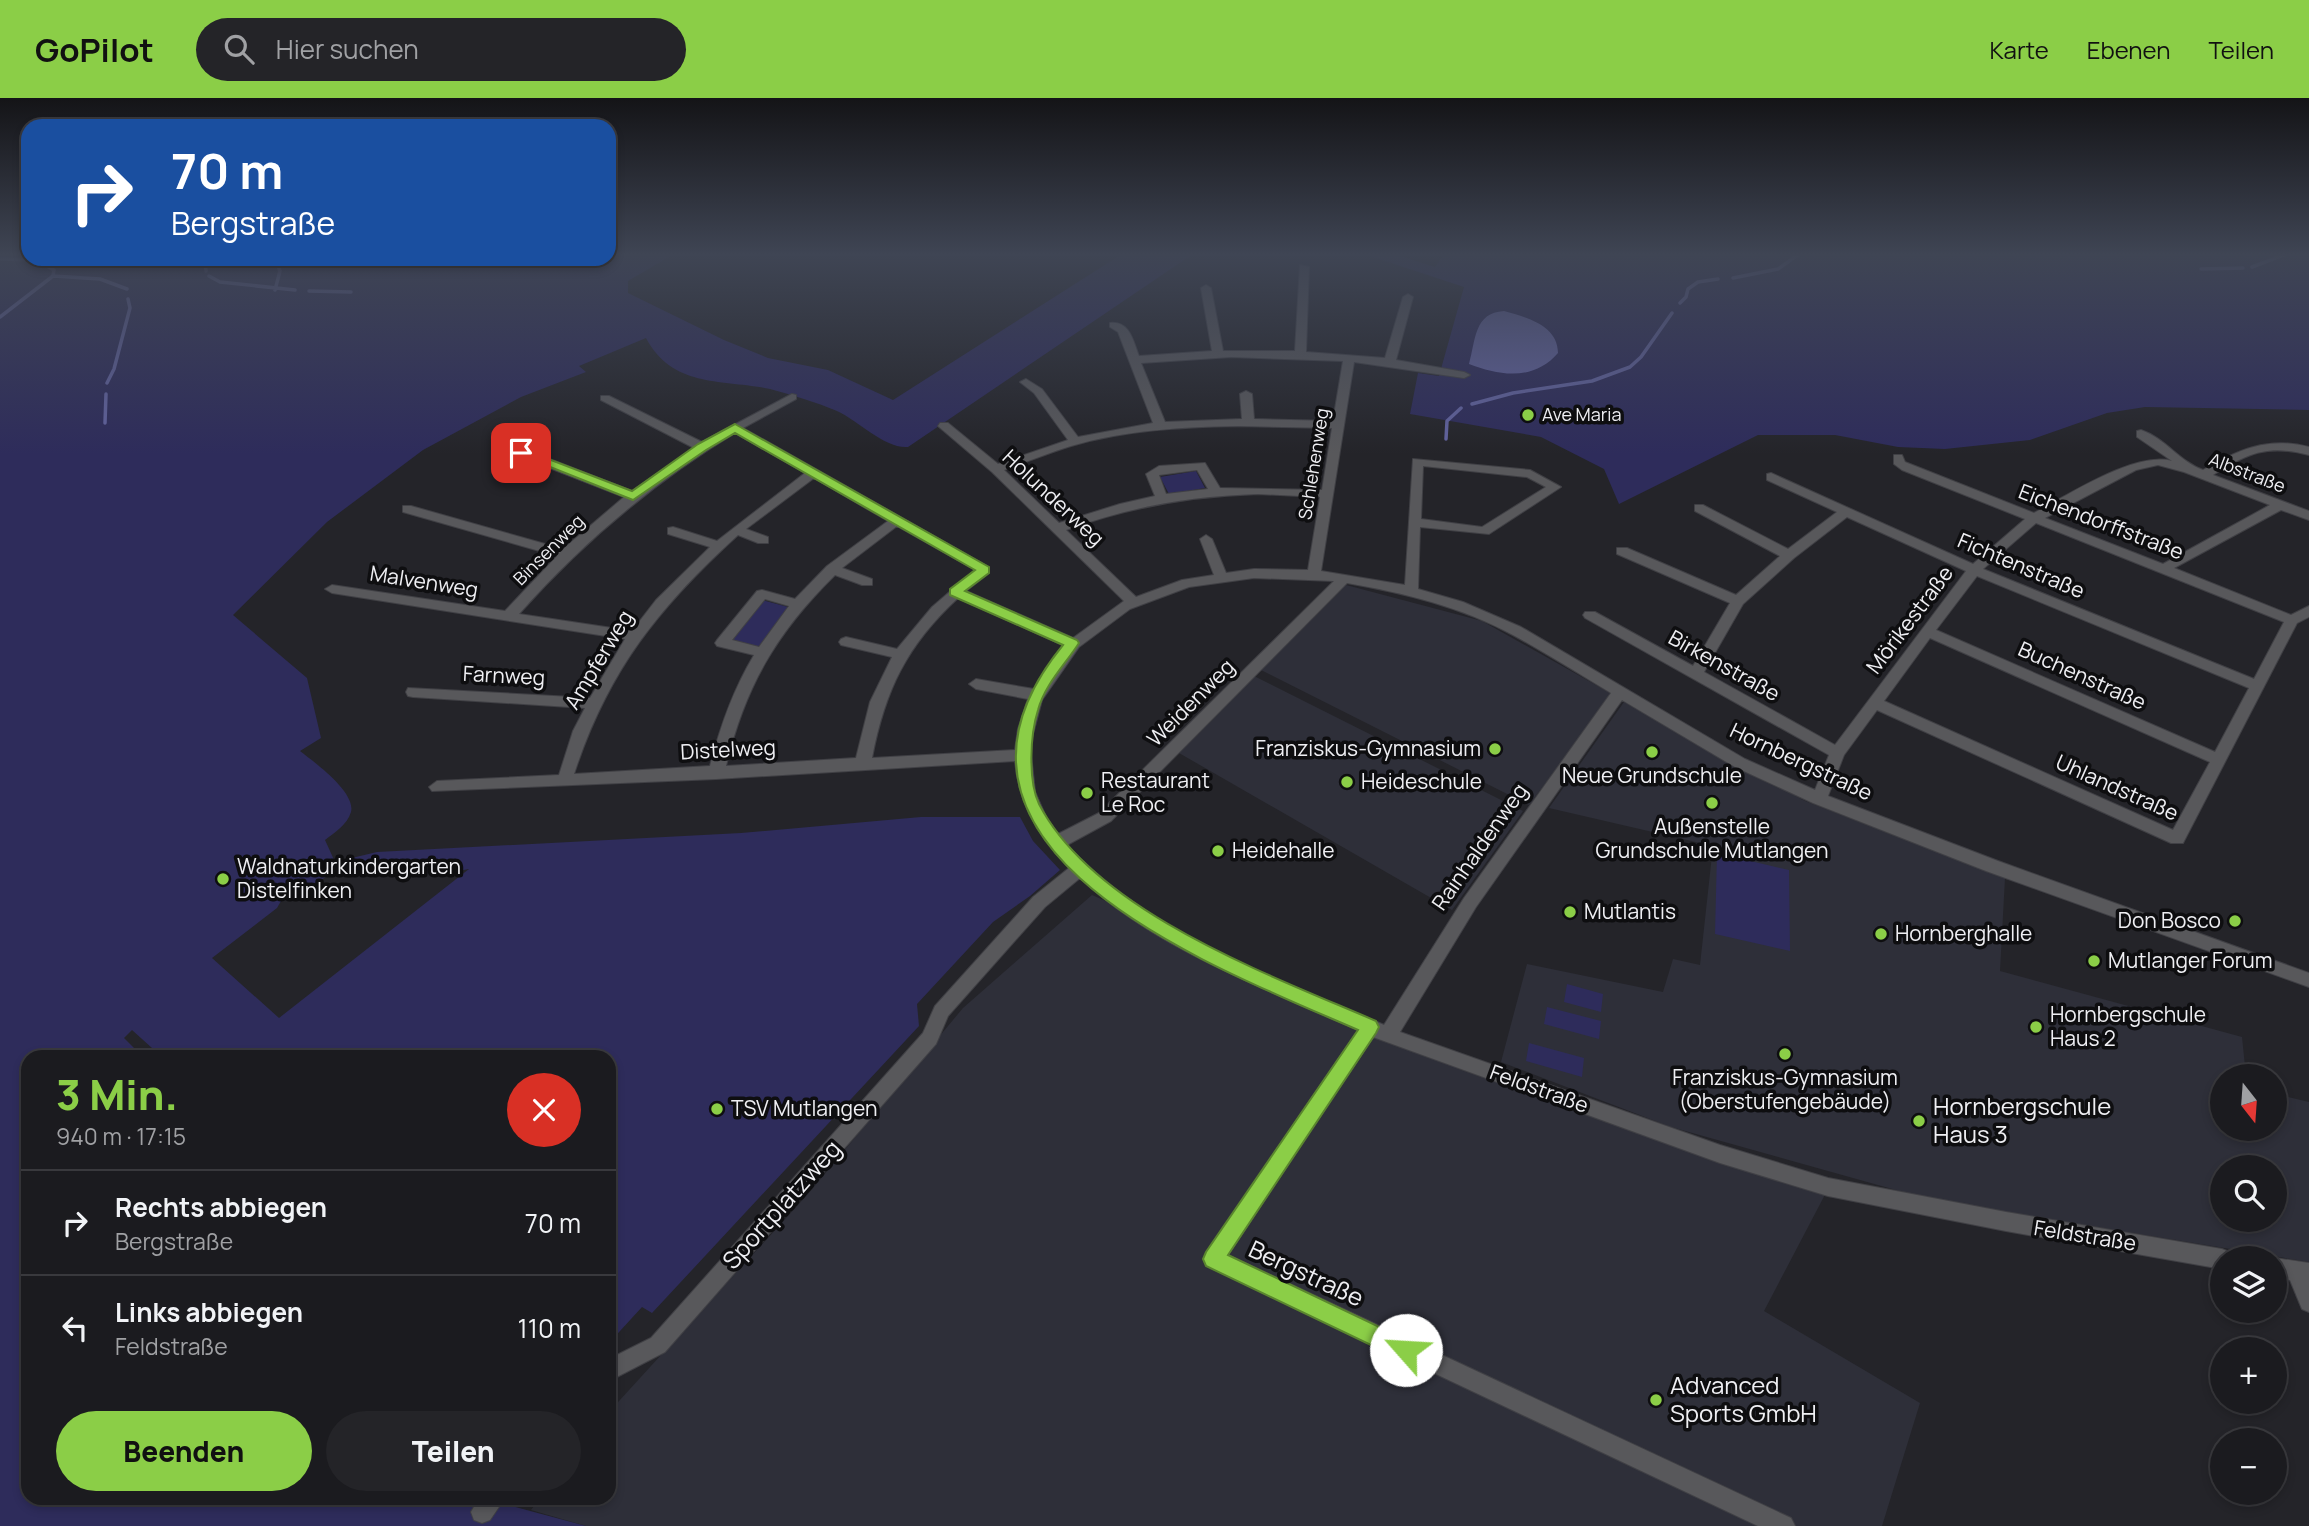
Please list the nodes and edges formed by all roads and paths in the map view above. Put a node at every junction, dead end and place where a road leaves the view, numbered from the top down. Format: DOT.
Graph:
graph roads {
  1 [pos="1212,321"];
  2 [pos="1302,321"];
  3 [pos="1401,321"];
  4 [pos="1114,325"];
  5 [pos="1218,353"];
  6 [pos="1300,355"];
  7 [pos="1349,359"];
  8 [pos="1136,360"];
  9 [pos="1390,362"];
  10 [pos="1464,375"];
  11 [pos="1026,382"];
  12 [pos="1246,394"];
  13 [pos="792,397"];
  14 [pos="605,398"];
  15 [pos="1248,422"];
  16 [pos="1160,425"];
  17 [pos="1337,425"];
  18 [pos="944,426"];
  19 [pos="735,428"];
  20 [pos="2141,434"];
  21 [pos="1075,441"];
  22 [pos="499,444"];
  23 [pos="702,447"];
  24 [pos="2309,451"];
  25 [pos="1898,458"];
  26 [pos="2188,468"];
  27 [pos="996,469"];
  28 [pos="814,472"];
  29 [pos="2204,475"];
  30 [pos="1771,477"];
  31 [pos="1215,490"];
  32 [pos="1327,494"];
  33 [pos="633,496"];
  34 [pos="1162,499"];
  35 [pos="2280,505"];
  36 [pos="1699,508"];
  37 [pos="408,509"];
  38 [pos="1846,511"];
  39 [pos="2309,516"];
  40 [pos="2033,519"];
  41 [pos="897,520"];
  42 [pos="1415,522"];
  43 [pos="1059,528"];
  44 [pos="737,530"];
  45 [pos="673,531"];
  46 [pos="1206,539"];
  47 [pos="763,540"];
  48 [pos="717,545"];
  49 [pos="1622,551"];
  50 [pos="566,554"];
  51 [pos="1789,555"];
  52 [pos="2165,568"];
  53 [pos="832,569"];
  54 [pos="1974,570"];
  55 [pos="1286,573"];
  56 [pos="1314,575"];
  57 [pos="1221,576"];
  58 [pos="1344,579"];
  59 [pos="867,582"];
  60 [pos="332,589"];
  61 [pos="1411,591"];
  62 [pos="955,592"];
  63 [pos="1738,601"];
  64 [pos="1133,602"];
  65 [pos="798,604"];
  66 [pos="2309,611"];
  67 [pos="1590,615"];
  68 [pos="509,616"];
  69 [pos="2292,620"];
  70 [pos="1928,632"];
  71 [pos="634,636"];
  72 [pos="846,642"];
  73 [pos="1072,643"];
  74 [pos="762,652"];
  75 [pos="900,654"];
  76 [pos="1696,674"];
  77 [pos="976,684"];
  78 [pos="2258,686"];
  79 [pos="413,692"];
  80 [pos="1620,692"];
  81 [pos="1037,695"];
  82 [pos="593,703"];
  83 [pos="1874,703"];
  84 [pos="1837,754"];
  85 [pos="1023,755"];
  86 [pos="2219,760"];
  87 [pos="863,763"];
  88 [pos="716,773"];
  89 [pos="565,779"];
  90 [pos="437,787"];
  91 [pos="1819,799"];
  92 [pos="1056,843"];
  93 [pos="1079,869"];
  94 [pos="2309,980"];
  95 [pos="1379,1031"];
  96 [pos="2210,1257"];
  97 [pos="2303,1272"];
  98 [pos="2309,1302"];
  99 [pos="616,1366"];
  100 [pos="1783,1526"];
  1 -- 5 [label="street"];
  2 -- 6 [label="street"];
  3 -- 9 [label="street"];
  4 -- 8 [label="street"];
  5 -- 6 [label="street"];
  5 -- 8 [label="street"];
  6 -- 7 [label="street"];
  7 -- 9 [label="street"];
  7 -- 17 [label="street, Schlehenweg"];
  8 -- 16 [label="street"];
  9 -- 10 [label="street"];
  11 -- 21 [label="street"];
  12 -- 15 [label="street"];
  13 -- 19 [label="street, Binsenweg"];
  14 -- 23 [label="street"];
  15 -- 16 [label="street"];
  15 -- 17 [label="street"];
  16 -- 21 [label="street"];
  17 -- 32 [label="street, Schlehenweg"];
  18 -- 27 [label="street, Holunderweg"];
  19 -- 23 [label="street, Binsenweg"];
  19 -- 28 [label="street"];
  20 -- 26 [label="street, Albstraße"];
  21 -- 27 [label="street"];
  22 -- 33 [label="street"];
  23 -- 33 [label="street, Binsenweg"];
  24 -- 29 [label="street"];
  25 -- 40 [label="street, Eichendorffstraße"];
  26 -- 29 [label="street, Albstraße"];
  26 -- 40 [label="street, Mörikestraße"];
  27 -- 43 [label="street, Holunderweg"];
  28 -- 41 [label="street"];
  28 -- 44 [label="street, Ampferweg"];
  29 -- 35 [label="street, Albstraße"];
  30 -- 38 [label="street, Fichtenstraße"];
  31 -- 32 [label="street"];
  31 -- 34 [label="street"];
  31 -- 34 [label="street"];
  32 -- 56 [label="street, Schlehenweg"];
  33 -- 50 [label="street, Binsenweg"];
  34 -- 43 [label="street"];
  35 -- 39 [label="street, Albstraße"];
  35 -- 52 [label="street"];
  36 -- 51 [label="street"];
  37 -- 50 [label="street"];
  38 -- 51 [label="street"];
  38 -- 54 [label="street, Fichtenstraße"];
  40 -- 52 [label="street, Eichendorffstraße"];
  40 -- 54 [label="street, Mörikestraße"];
  41 -- 53 [label="street"];
  41 -- 62 [label="street"];
  42 -- 42 [label="street"];
  42 -- 61 [label="street"];
  43 -- 64 [label="street, Holunderweg"];
  44 -- 47 [label="street"];
  44 -- 48 [label="street, Ampferweg"];
  45 -- 48 [label="street"];
  46 -- 57 [label="street"];
  48 -- 71 [label="street, Ampferweg"];
  49 -- 63 [label="street"];
  50 -- 68 [label="street, Binsenweg"];
  51 -- 63 [label="street"];
  52 -- 69 [label="street, Eichendorffstraße"];
  53 -- 59 [label="street"];
  53 -- 65 [label="street"];
  54 -- 70 [label="street, Mörikestraße"];
  54 -- 78 [label="street, Fichtenstraße"];
  55 -- 56 [label="street, Hornbergstraße"];
  55 -- 57 [label="street, Feldstraße"];
  56 -- 58 [label="street, Hornbergstraße"];
  57 -- 64 [label="street, Feldstraße"];
  58 -- 61 [label="street, Hornbergstraße"];
  58 -- 92 [label="street, Weidenweg"];
  60 -- 68 [label="street, Malvenweg"];
  61 -- 80 [label="street, Hornbergstraße"];
  62 -- 73 [label="street"];
  62 -- 75 [label="street"];
  63 -- 76 [label="street"];
  64 -- 73 [label="street, Feldstraße"];
  65 -- 74 [label="street"];
  65 -- 74 [label="street"];
  66 -- 69 [label="street"];
  67 -- 76 [label="street, Birkenstraße"];
  68 -- 71 [label="street, Malvenweg"];
  69 -- 78 [label="street, Uhlandstraße"];
  70 -- 83 [label="street, Mörikestraße"];
  70 -- 86 [label="street, Buchenstraße"];
  71 -- 82 [label="street, Ampferweg"];
  72 -- 75 [label="street"];
  73 -- 81 [label="street, Feldstraße"];
  74 -- 88 [label="street"];
  75 -- 87 [label="street"];
  76 -- 84 [label="street, Birkenstraße"];
  77 -- 81 [label="street"];
  78 -- 86 [label="street, Uhlandstraße"];
  79 -- 82 [label="street, Farnweg"];
  80 -- 91 [label="street, Hornbergstraße"];
  80 -- 95 [label="street, Rainhaldenweg"];
  81 -- 85 [label="street, Feldstraße"];
  82 -- 89 [label="street, Ampferweg"];
  83 -- 84 [label="street, Mörikestraße"];
  83 -- 86 [label="street, Uhlandstraße"];
  84 -- 91 [label="street, Mörikestraße"];
  85 -- 87 [label="street, Distelweg"];
  85 -- 92 [label="street, Feldstraße"];
  87 -- 88 [label="street, Distelweg"];
  88 -- 89 [label="street, Distelweg"];
  89 -- 90 [label="street, Distelweg"];
  91 -- 94 [label="street, Hornbergstraße"];
  92 -- 93 [label="street, Feldstraße"];
  93 -- 95 [label="street, Feldstraße"];
  93 -- 99 [label="street, Sportplatzweg"];
  95 -- 96 [label="street, Feldstraße"];
  95 -- 100 [label="street, Bergstraße"];
  97 -- 98 [label="street"];
}
